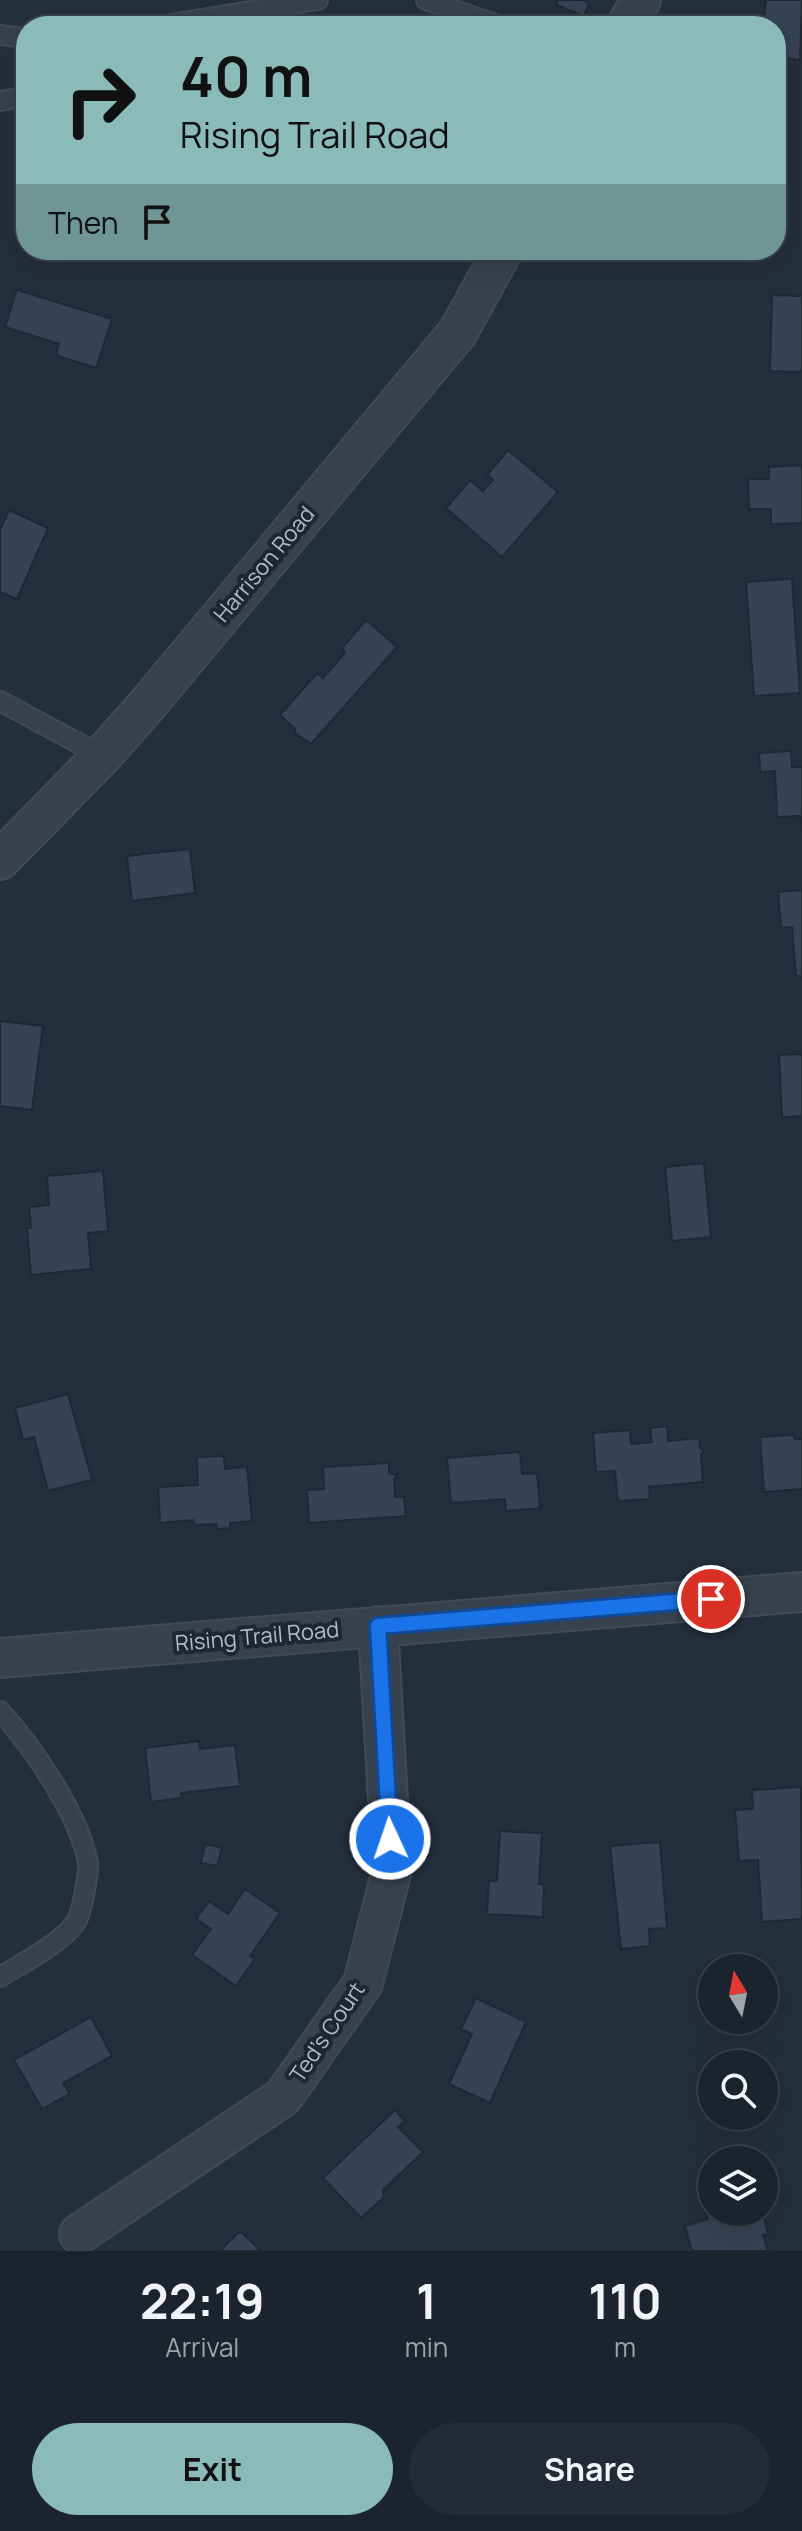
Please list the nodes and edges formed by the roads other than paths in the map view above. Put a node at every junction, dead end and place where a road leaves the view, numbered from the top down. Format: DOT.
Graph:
graph roads {
  1 [pos="318,0"];
  2 [pos="426,0"];
  3 [pos="220,16"];
  4 [pos="472,16"];
  5 [pos="498,260"];
  6 [pos="0,701"];
  7 [pos="102,756"];
  8 [pos="0,860"];
  9 [pos="802,1592"];
  10 [pos="378,1626"];
  11 [pos="0,1658"];
  12 [pos="0,1711"];
  13 [pos="0,1977"];
  14 [pos="79,2234"];
  1 -- 3 [label="lane"];
  2 -- 4 [label="lane"];
  5 -- 7 [label="street, Harrison Road"];
  6 -- 7 [label="lane"];
  7 -- 8 [label="street, Harrison Road"];
  9 -- 10 [label="street, Rising Trail Road"];
  10 -- 11 [label="street, Rising Trail Road"];
  10 -- 14 [label="street, Ted's Court"];
  12 -- 13 [label="lane"];
}
